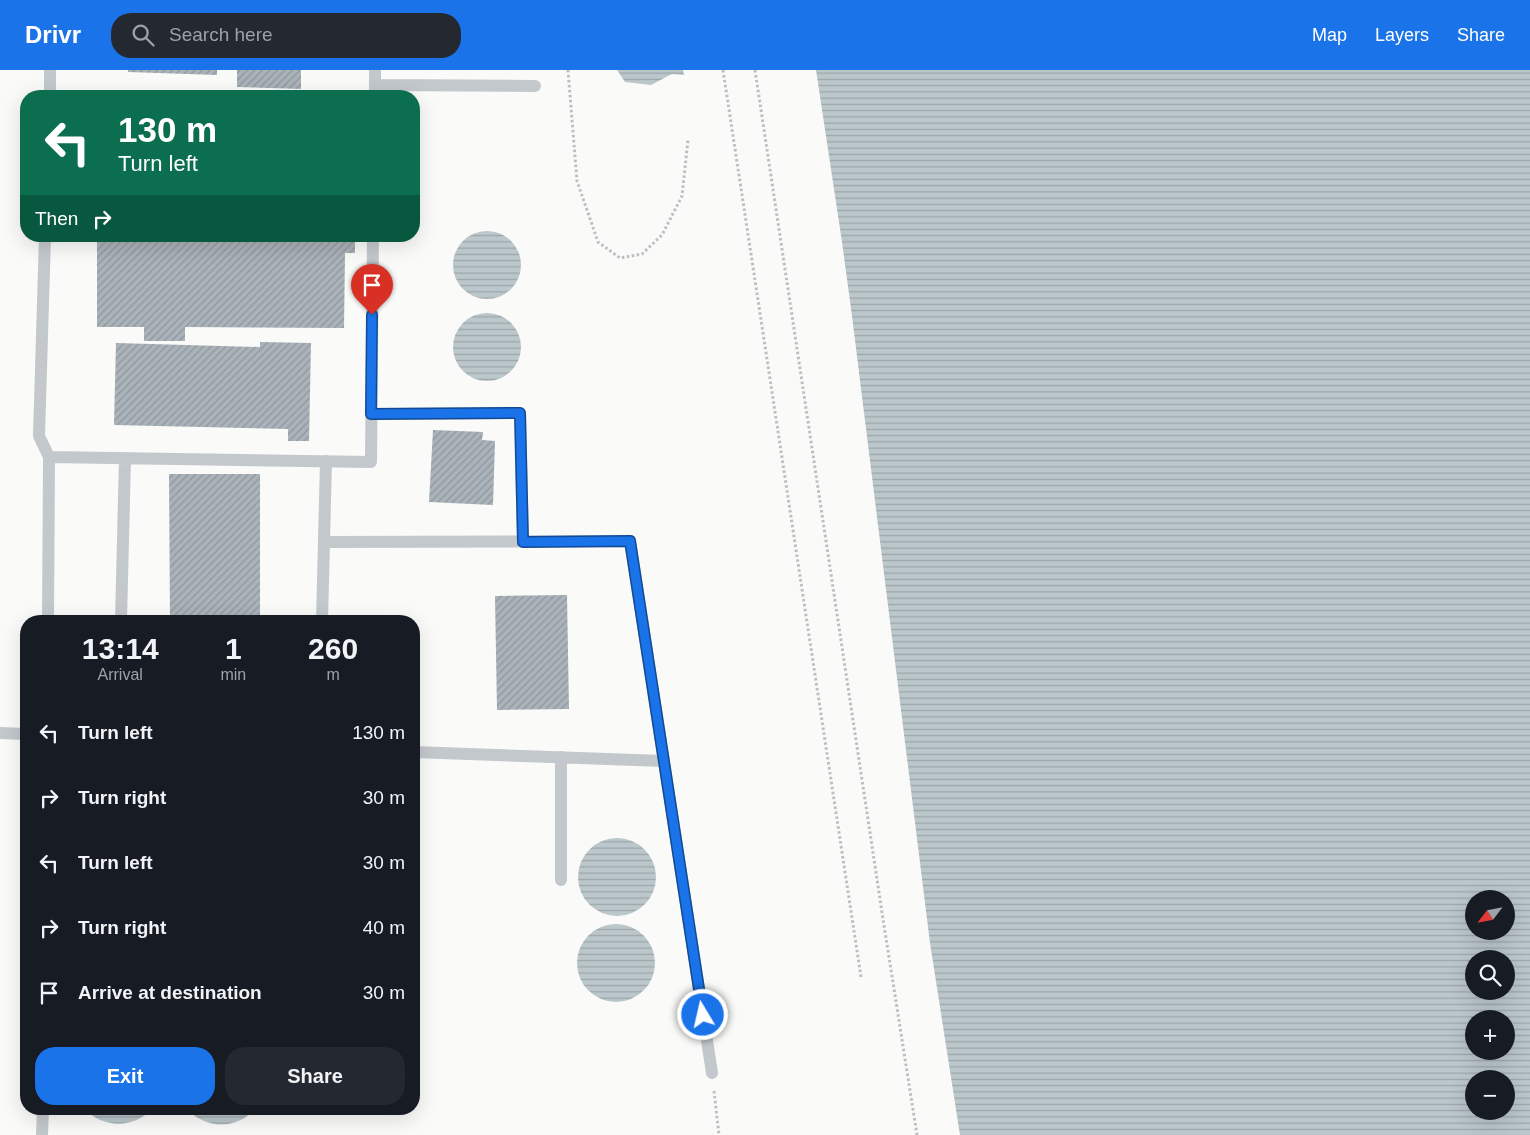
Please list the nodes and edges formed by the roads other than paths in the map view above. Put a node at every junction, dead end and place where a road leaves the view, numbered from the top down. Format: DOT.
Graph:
graph roads {
  1 [pos="50,70"];
  2 [pos="375,70"];
  3 [pos="535,86"];
  4 [pos="50,90"];
  5 [pos="375,90"];
  6 [pos="407,90"];
  7 [pos="45,242"];
  8 [pos="373,242"];
  9 [pos="371,414"];
  10 [pos="49,457"];
  11 [pos="125,458"];
  12 [pos="326,461"];
  13 [pos="324,542"];
  14 [pos="523,542"];
  15 [pos="48,615"];
  16 [pos="121,615"];
  17 [pos="322,615"];
  18 [pos="0,732"];
  19 [pos="20,734"];
  20 [pos="420,752"];
  21 [pos="561,757"];
  22 [pos="663,761"];
  23 [pos="561,880"];
  24 [pos="712,1073"];
  25 [pos="42,1115"];
  26 [pos="42,1135"];
  1 -- 4 [label="lane"];
  2 -- 5 [label="lane"];
  3 -- 6 [label="lane"];
  7 -- 10 [label="lane"];
  8 -- 9 [label="lane"];
  9 -- 12 [label="lane"];
  9 -- 14 [label="lane"];
  10 -- 11 [label="lane"];
  10 -- 15 [label="lane"];
  11 -- 12 [label="lane"];
  11 -- 16 [label="lane"];
  12 -- 13 [label="lane"];
  13 -- 14 [label="lane"];
  13 -- 17 [label="lane"];
  14 -- 22 [label="lane"];
  18 -- 19 [label="lane"];
  20 -- 21 [label="lane"];
  21 -- 22 [label="lane"];
  21 -- 23 [label="lane"];
  22 -- 24 [label="lane"];
  25 -- 26 [label="lane"];
}
